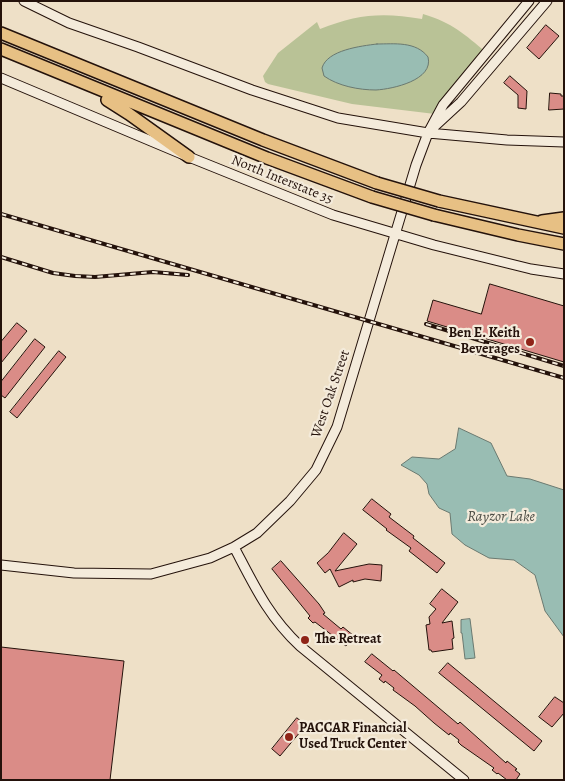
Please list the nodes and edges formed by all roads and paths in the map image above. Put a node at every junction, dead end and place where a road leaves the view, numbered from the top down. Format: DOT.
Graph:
graph roads {
  1 [pos="24,1"];
  2 [pos="529,1"];
  3 [pos="547,1"];
  4 [pos="1,33"];
  5 [pos="1,49"];
  6 [pos="64,76"];
  7 [pos="1,78"];
  8 [pos="466,78"];
  9 [pos="475,86"];
  10 [pos="428,133"];
  11 [pos="564,142"];
  12 [pos="189,157"];
  13 [pos="564,218"];
  14 [pos="536,222"];
  15 [pos="564,228"];
  16 [pos="396,234"];
  17 [pos="564,244"];
  18 [pos="564,274"];
  19 [pos="234,547"];
  20 [pos="1,565"];
  21 [pos="464,780"];
  1 -- 10 [label="main road"];
  2 -- 8 [label="main road, West Oak Street"];
  3 -- 9 [label="main road, West Oak Street"];
  4 -- 14 [label="highway, bridge"];
  5 -- 6 [label="highway"];
  6 -- 12 [label="highway"];
  6 -- 17 [label="highway, bridge"];
  7 -- 12 [label="main road, North Interstate 35"];
  8 -- 9 [label="main road"];
  8 -- 10 [label="main road, West Oak Street"];
  9 -- 10 [label="main road, West Oak Street"];
  10 -- 11 [label="main road"];
  10 -- 16 [label="main road, West Oak Street"];
  12 -- 16 [label="main road, North Interstate 35"];
  13 -- 14 [label="highway"];
  14 -- 15 [label="highway"];
  16 -- 18 [label="main road, North Interstate 35"];
  16 -- 19 [label="main road, West Oak Street"];
  19 -- 20 [label="main road, West Oak Street"];
  19 -- 21 [label="main road"];
}
